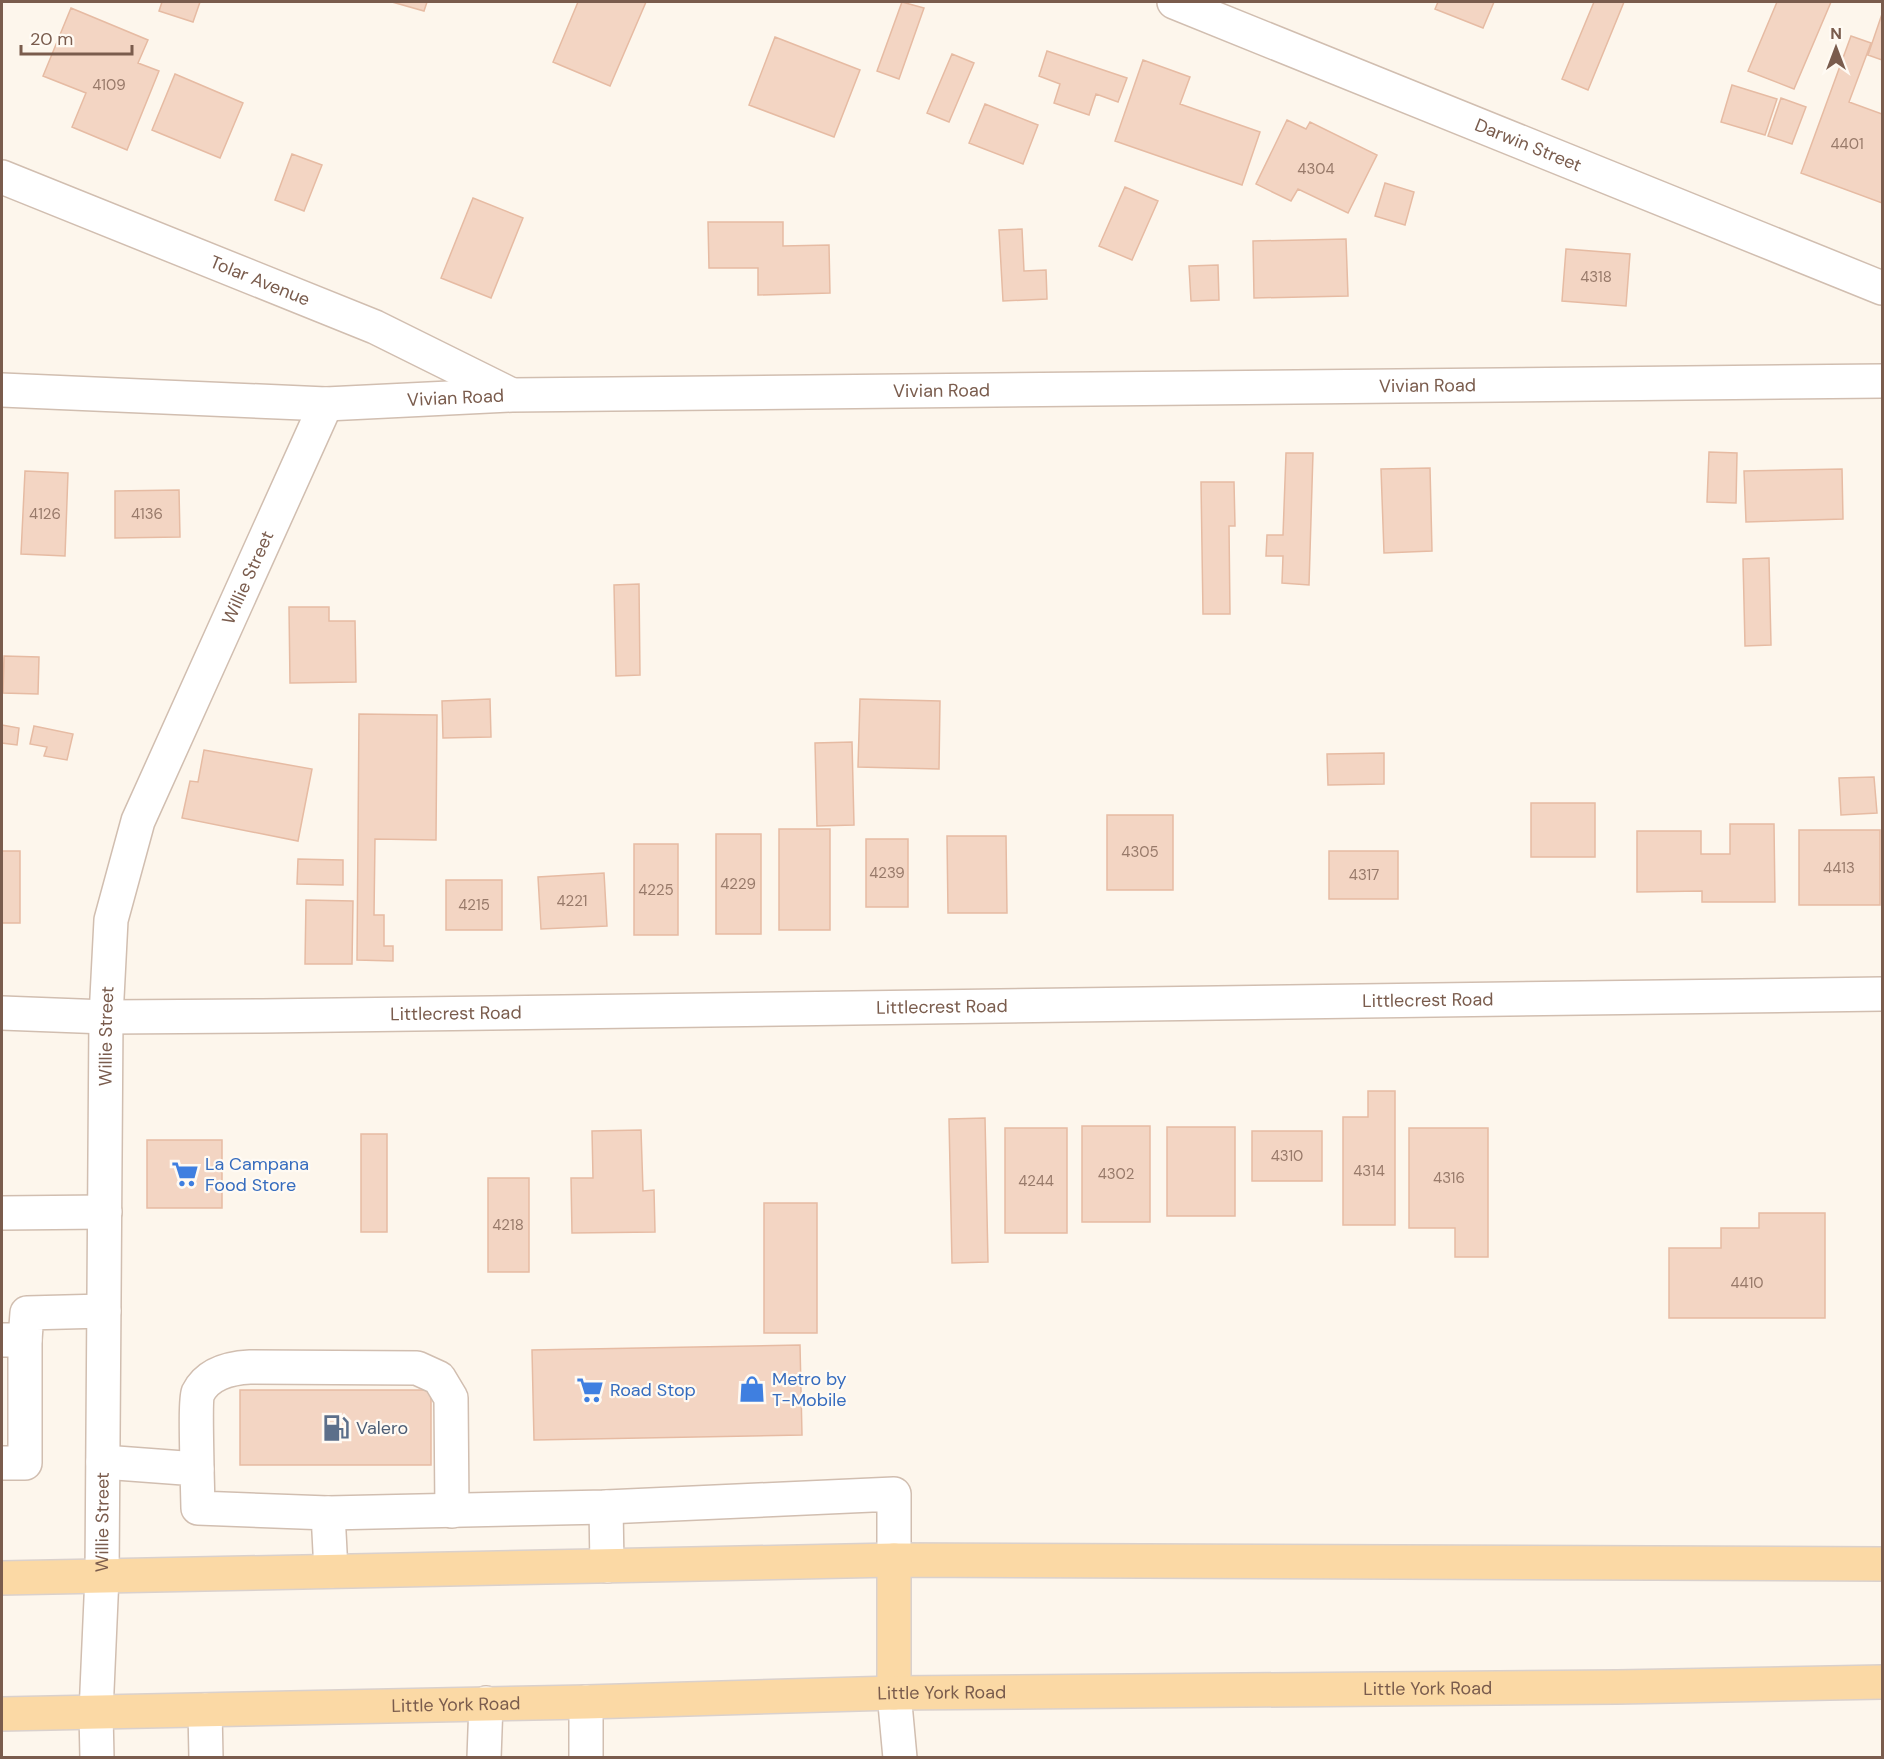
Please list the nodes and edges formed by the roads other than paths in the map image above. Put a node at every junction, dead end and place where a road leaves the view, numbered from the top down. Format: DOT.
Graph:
graph roads {
  1 [pos="1174,2"];
  2 [pos="2,177"];
  3 [pos="1882,288"];
  4 [pos="1882,381"];
  5 [pos="2,390"];
  6 [pos="512,395"];
  7 [pos="326,404"];
  8 [pos="1882,994"];
  9 [pos="2,1013"];
  10 [pos="106,1017"];
  11 [pos="105,1212"];
  12 [pos="2,1213"];
  13 [pos="104,1311"];
  14 [pos="13,1340"];
  15 [pos="103,1462"];
  16 [pos="2,1463"];
  17 [pos="197,1469"];
  18 [pos="606,1507"];
  19 [pos="452,1511"];
  20 [pos="328,1513"];
  21 [pos="894,1560"];
  22 [pos="1882,1564"];
  23 [pos="607,1566"];
  24 [pos="331,1571"];
  25 [pos="102,1576"];
  26 [pos="2,1578"];
  27 [pos="1882,1682"];
  28 [pos="894,1693"];
  29 [pos="586,1702"];
  30 [pos="486,1703"];
  31 [pos="205,1710"];
  32 [pos="96,1713"];
  33 [pos="2,1714"];
  34 [pos="97,1758"];
  35 [pos="206,1758"];
  36 [pos="484,1758"];
  37 [pos="586,1758"];
  38 [pos="900,1758"];
  1 -- 3 [label="street, Darwin Street"];
  2 -- 6 [label="street, Tolar Avenue"];
  4 -- 6 [label="street, Vivian Road"];
  5 -- 7 [label="street, Vivian Road"];
  6 -- 7 [label="street, Vivian Road"];
  7 -- 10 [label="street, Willie Street"];
  8 -- 10 [label="street, Littlecrest Road"];
  9 -- 10 [label="street, Littlecrest Road"];
  10 -- 11 [label="street, Willie Street"];
  11 -- 12 [label="street"];
  11 -- 13 [label="street, Willie Street"];
  13 -- 14 [label="street"];
  13 -- 15 [label="street, Willie Street"];
  14 -- 16 [label="street"];
  15 -- 17 [label="street"];
  15 -- 25 [label="street, Willie Street"];
  17 -- 19 [label="street"];
  17 -- 20 [label="street"];
  18 -- 19 [label="street"];
  18 -- 21 [label="street"];
  18 -- 23 [label="street"];
  19 -- 20 [label="street"];
  20 -- 24 [label="street"];
  21 -- 22 [label="main road"];
  21 -- 23 [label="main road"];
  21 -- 28 [label="main road"];
  23 -- 24 [label="main road"];
  24 -- 25 [label="main road"];
  25 -- 26 [label="main road"];
  25 -- 32 [label="street, Willie Street"];
  27 -- 28 [label="main road, Little York Road"];
  28 -- 29 [label="main road, Little York Road"];
  28 -- 38 [label="street"];
  29 -- 30 [label="main road, Little York Road"];
  29 -- 37 [label="street"];
  30 -- 31 [label="main road, Little York Road"];
  30 -- 36 [label="street"];
  31 -- 32 [label="main road, Little York Road"];
  31 -- 35 [label="street"];
  32 -- 33 [label="main road, Little York Road"];
  32 -- 34 [label="street, Willie Street"];
}
